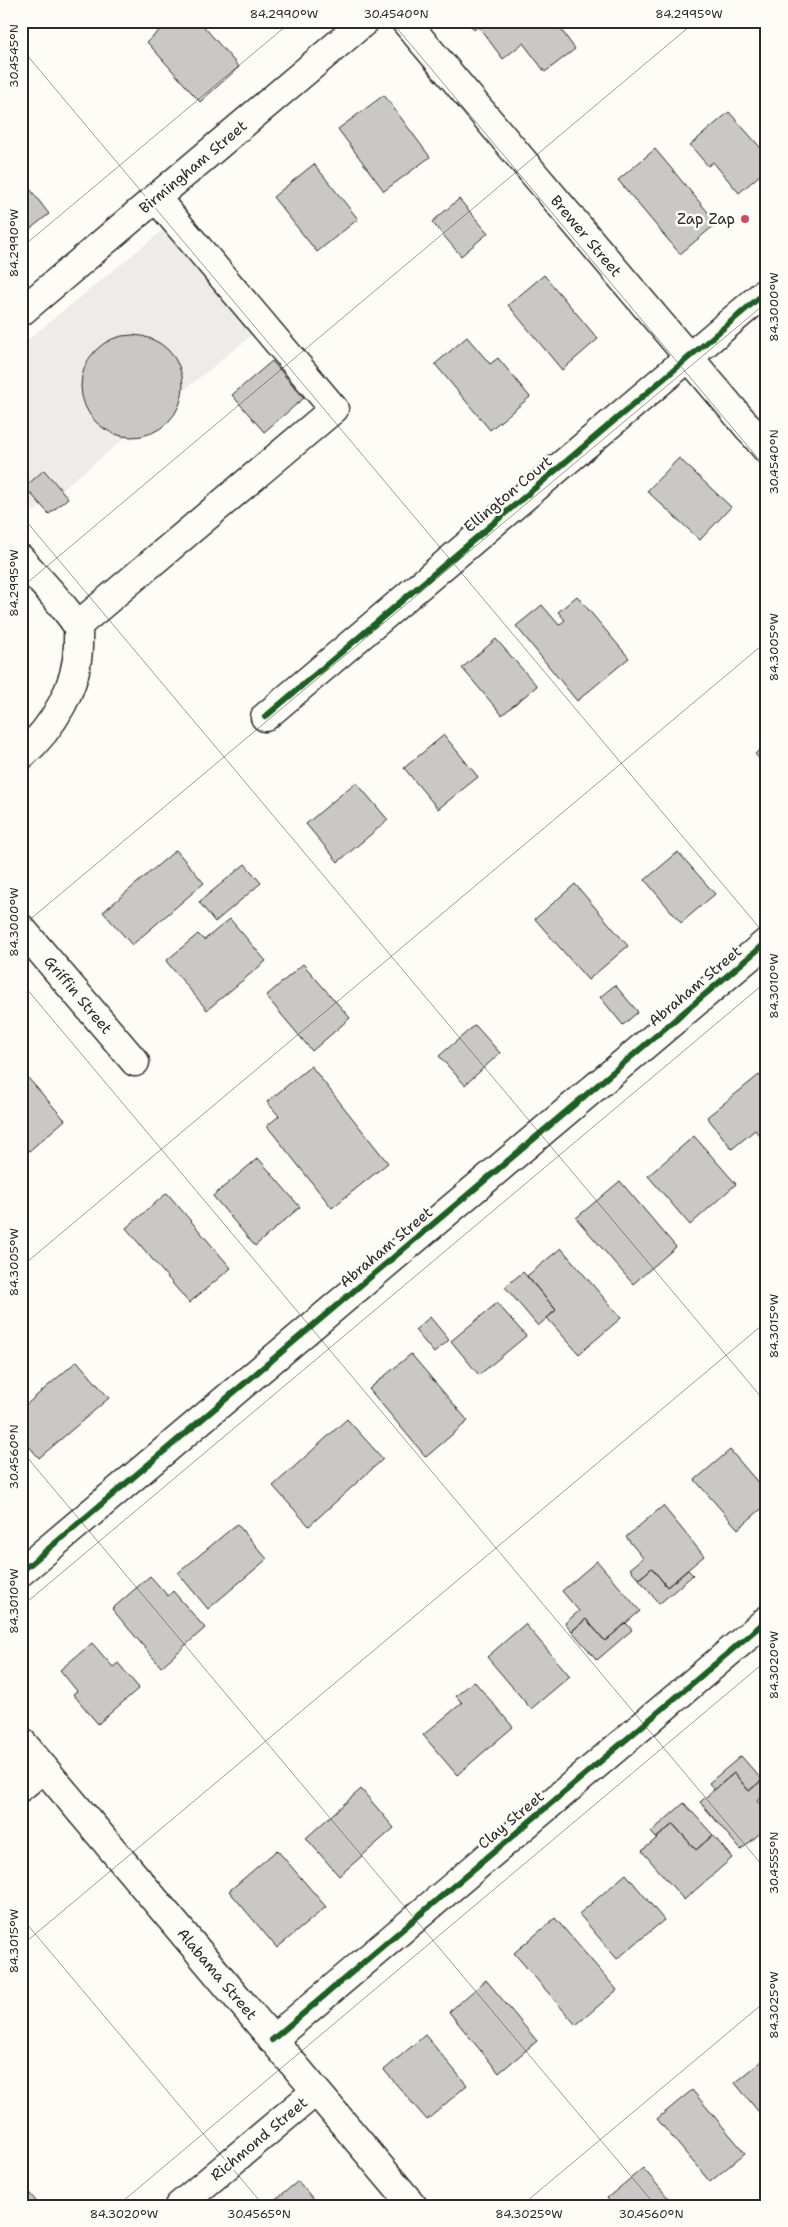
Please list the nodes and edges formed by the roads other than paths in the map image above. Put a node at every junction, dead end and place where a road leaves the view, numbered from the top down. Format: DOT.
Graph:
graph roads {
  1 [pos="365,21"];
  2 [pos="405,21"];
  3 [pos="156,198"];
  4 [pos="767,291"];
  5 [pos="21,312"];
  6 [pos="688,357"];
  7 [pos="767,450"];
  8 [pos="21,559"];
  9 [pos="78,625"];
  10 [pos="265,717"];
  11 [pos="21,756"];
  12 [pos="21,928"];
  13 [pos="767,942"];
  14 [pos="135,1062"];
  15 [pos="21,1572"];
  16 [pos="767,1620"];
  17 [pos="21,1740"];
  18 [pos="44,1768"];
  19 [pos="21,1787"];
  20 [pos="272,2040"];
  21 [pos="316,2091"];
  22 [pos="179,2206"];
  23 [pos="413,2206"];
  1 -- 3 [label="street, Birmingham Street"];
  2 -- 6 [label="street, Brewer Street"];
  3 -- 5 [label="street, Birmingham Street"];
  3 -- 9 [label="street"];
  4 -- 6 [label="street, Ellington Court"];
  6 -- 7 [label="street, Brewer Street"];
  6 -- 10 [label="street, Ellington Court"];
  8 -- 9 [label="street"];
  9 -- 11 [label="street"];
  12 -- 14 [label="street, Griffin Street"];
  13 -- 15 [label="street, Abraham Street"];
  16 -- 20 [label="street, Clay Street"];
  17 -- 18 [label="street, Alabama Street"];
  18 -- 19 [label="street"];
  18 -- 20 [label="street, Alabama Street"];
  20 -- 21 [label="street, Alabama Street"];
  21 -- 22 [label="street, Richmond Street"];
  21 -- 23 [label="street, Alabama Street"];
}
